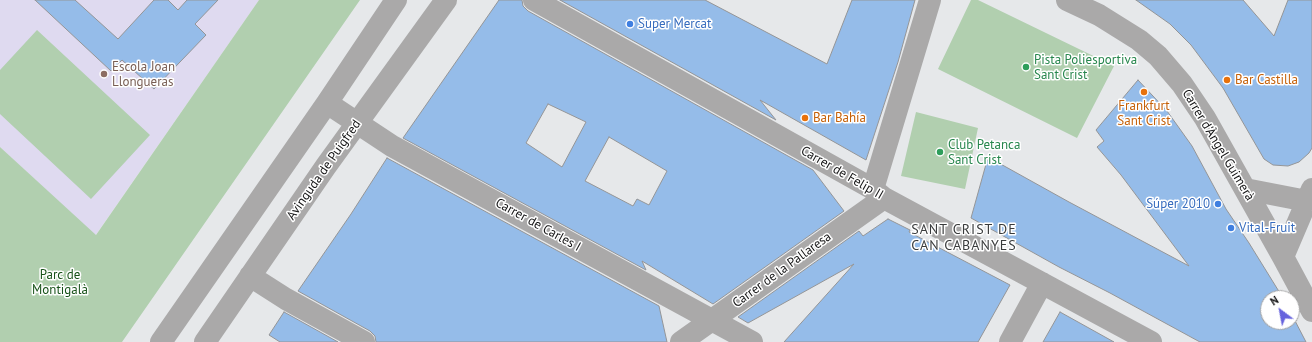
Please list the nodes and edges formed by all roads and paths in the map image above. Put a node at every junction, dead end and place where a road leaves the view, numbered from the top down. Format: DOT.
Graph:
graph roads {
  1 [pos="396,0"];
  2 [pos="446,0"];
  3 [pos="534,0"];
  4 [pos="930,0"];
  5 [pos="1067,0"];
  6 [pos="327,103"];
  7 [pos="357,123"];
  8 [pos="1245,189"];
  9 [pos="878,193"];
  10 [pos="1310,195"];
  11 [pos="1283,257"];
  12 [pos="250,276"];
  13 [pos="1042,283"];
  14 [pos="1312,312"];
  15 [pos="713,320"];
  16 [pos="161,342"];
  17 [pos="205,342"];
  18 [pos="364,342"];
  19 [pos="681,342"];
  20 [pos="752,342"];
  21 [pos="1010,342"];
  22 [pos="1151,342"];
  1 -- 6 [label="street"];
  2 -- 7 [label="street, Avinguda de Puigfred"];
  3 -- 9 [label="street, Carrer de Felip II"];
  4 -- 9 [label="street"];
  5 -- 8 [label="street, Carrer d'Àngel Guimerà"];
  6 -- 7 [label="street, Carrer de Carles I"];
  6 -- 16 [label="street"];
  7 -- 12 [label="street, Avinguda de Puigfred"];
  7 -- 15 [label="street, Carrer de Carles I"];
  8 -- 10 [label="street"];
  8 -- 11 [label="street, Carrer d'Àngel Guimerà"];
  9 -- 13 [label="street, Carrer de Felip II"];
  9 -- 15 [label="street, Carrer de la Pallaresa"];
  10 -- 11 [label="street"];
  11 -- 14 [label="street, Carrer d'Àngel Guimerà"];
  12 -- 17 [label="street, Avinguda de Puigfred"];
  12 -- 18 [label="street"];
  13 -- 21 [label="street"];
  13 -- 22 [label="street, Carrer de Felip II"];
  15 -- 19 [label="street, Carrer de la Pallaresa"];
  15 -- 20 [label="street, Carrer de Carles I"];
}
